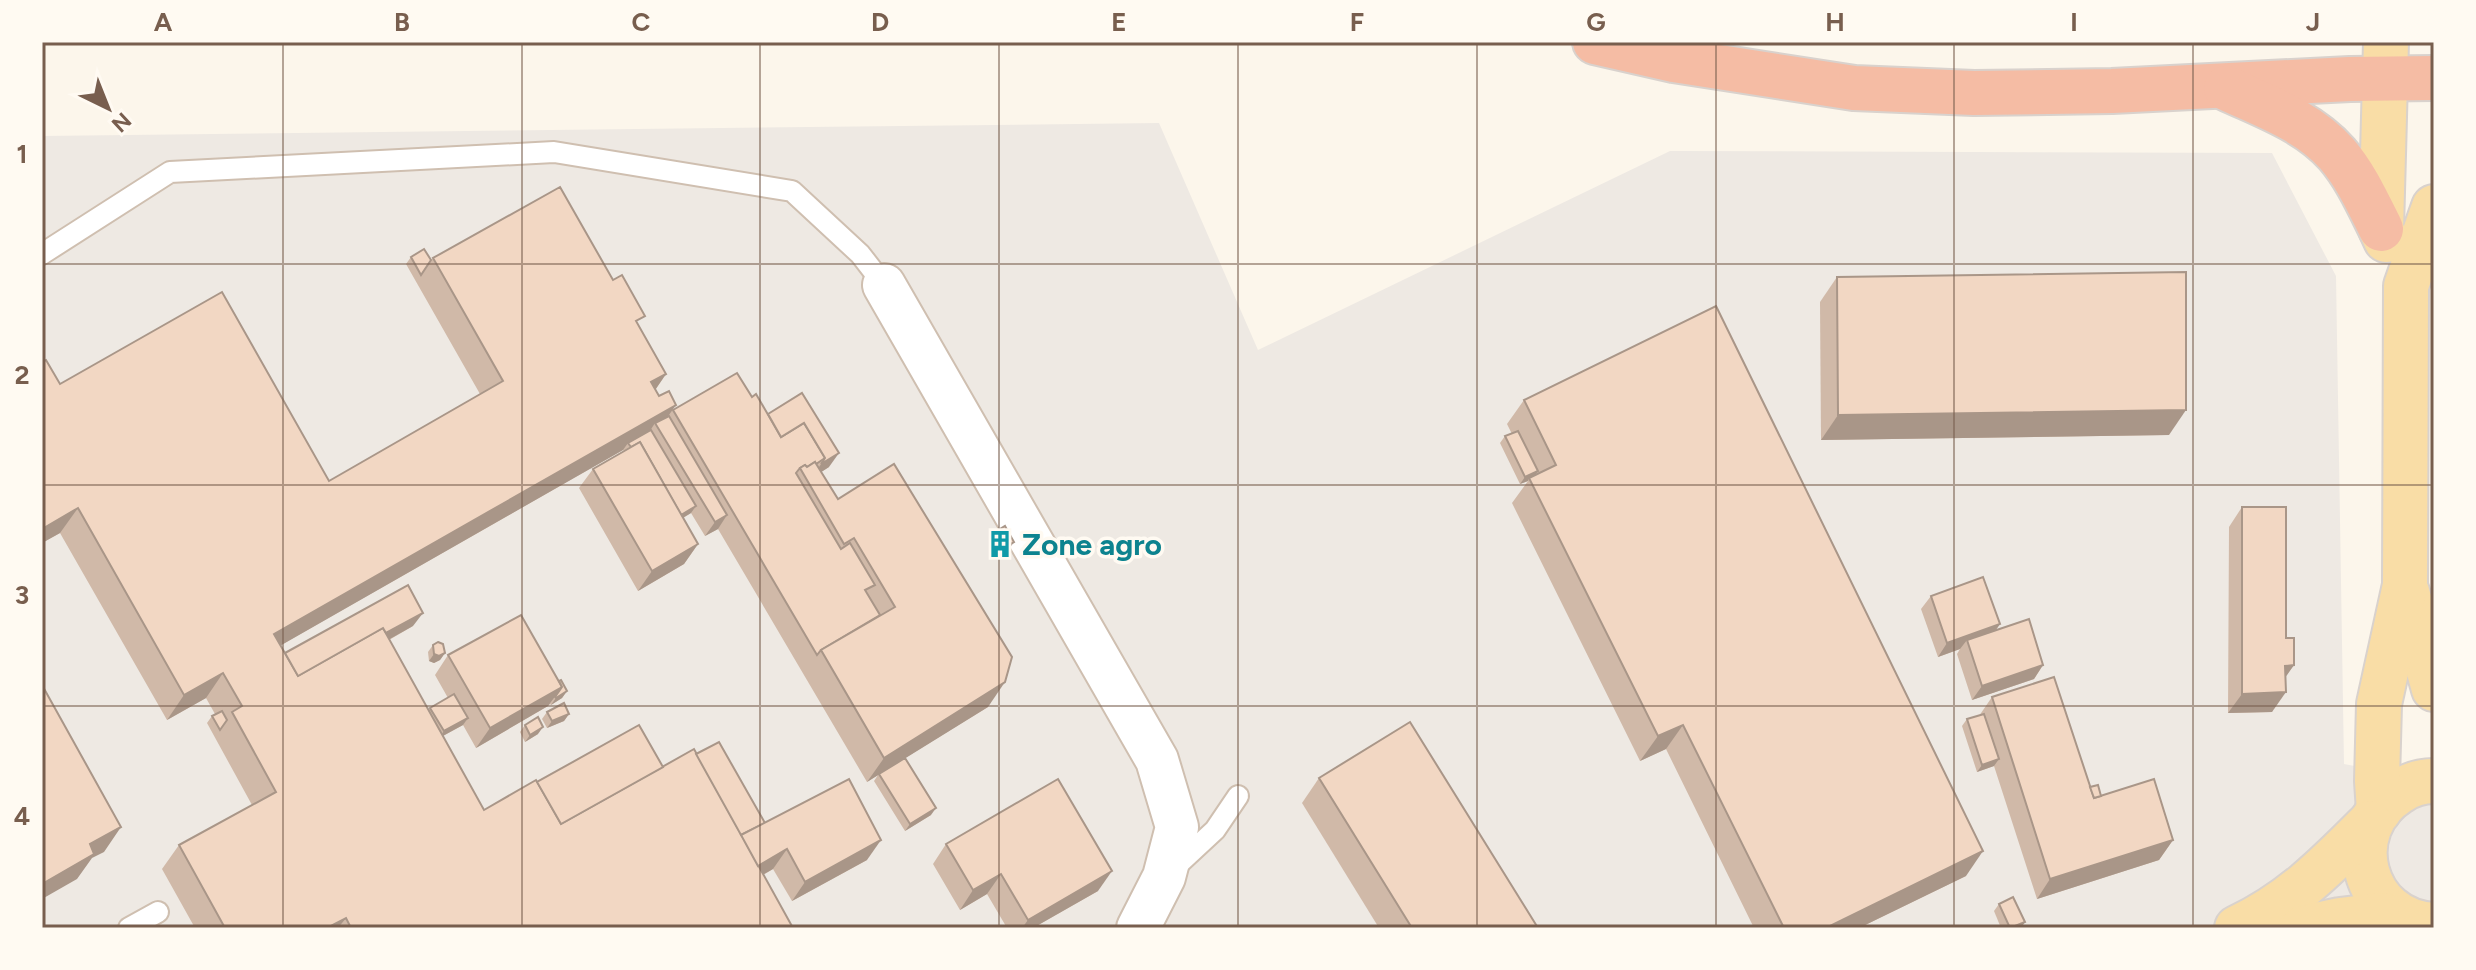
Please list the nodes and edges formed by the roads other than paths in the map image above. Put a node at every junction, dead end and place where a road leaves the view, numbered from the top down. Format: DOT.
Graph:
graph roads {
  1 [pos="1595,42"];
  2 [pos="2387,60"];
  3 [pos="2434,78"];
  4 [pos="2220,85"];
  5 [pos="2434,207"];
  6 [pos="2381,229"];
  7 [pos="42,254"];
  8 [pos="884,285"];
  9 [pos="2406,286"];
  10 [pos="2405,585"];
  11 [pos="2434,689"];
  12 [pos="2434,781"];
  13 [pos="1238,796"];
  14 [pos="2375,817"];
  15 [pos="1164,877"];
  16 [pos="158,912"];
  17 [pos="2422,923"];
  18 [pos="129,928"];
  19 [pos="1138,928"];
  20 [pos="2237,928"];
  21 [pos="2303,928"];
  1 -- 4 [label="highway"];
  2 -- 3 [label="highway"];
  2 -- 4 [label="highway"];
  2 -- 6 [label="main road"];
  4 -- 6 [label="highway"];
  5 -- 9 [label="main road"];
  6 -- 9 [label="main road"];
  7 -- 8 [label="lane"];
  8 -- 15 [label="street"];
  9 -- 10 [label="main road"];
  10 -- 11 [label="main road"];
  10 -- 14 [label="main road"];
  12 -- 14 [label="main road"];
  13 -- 15 [label="lane"];
  14 -- 17 [label="main road"];
  14 -- 20 [label="main road"];
  15 -- 19 [label="street"];
  16 -- 18 [label="lane"];
  17 -- 21 [label="main road"];
}
